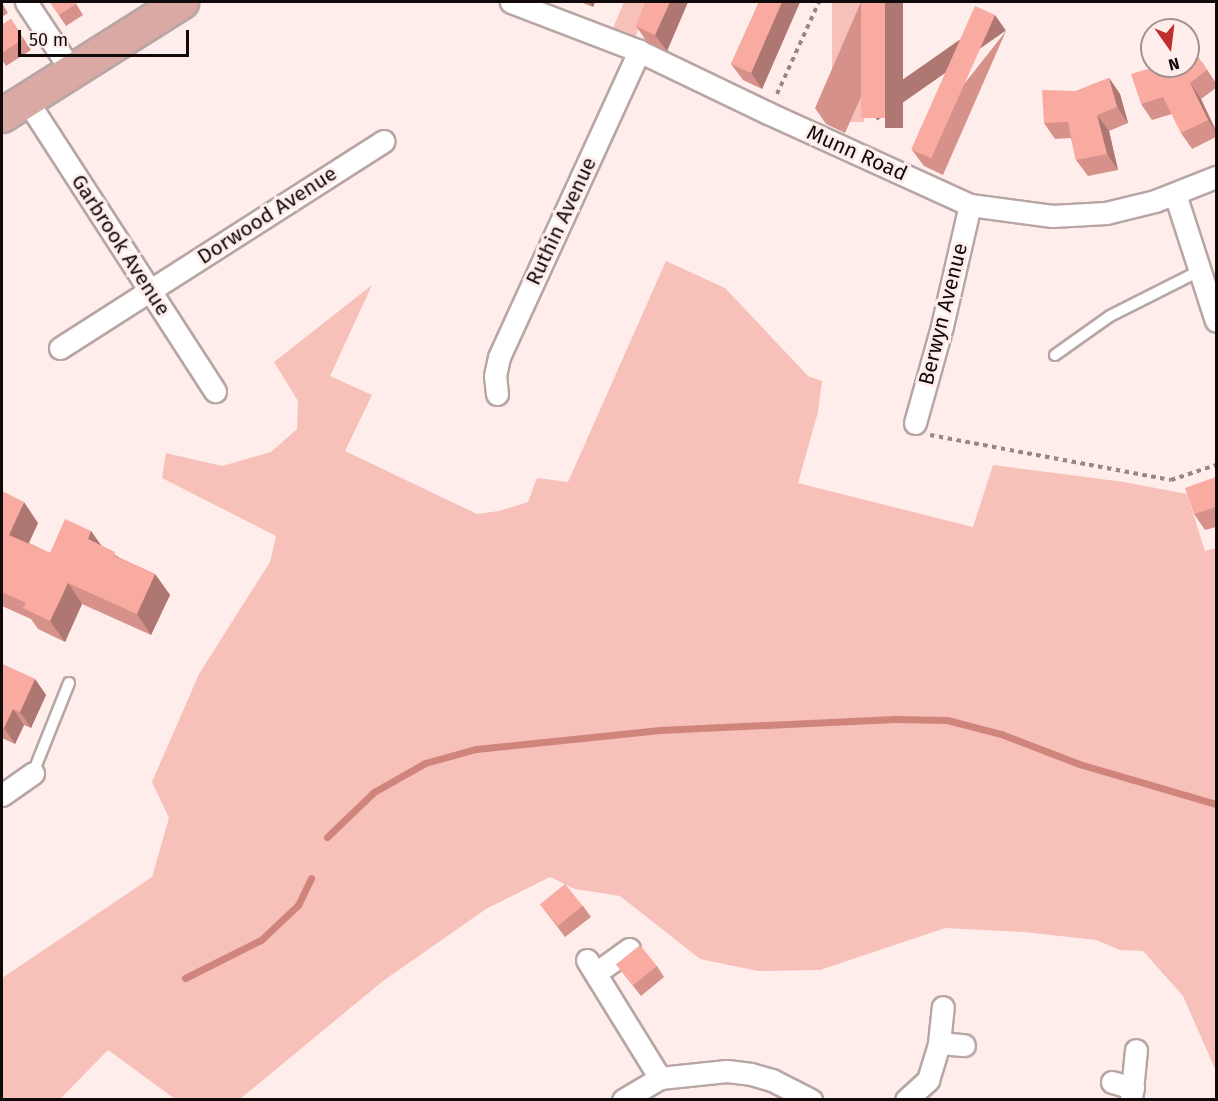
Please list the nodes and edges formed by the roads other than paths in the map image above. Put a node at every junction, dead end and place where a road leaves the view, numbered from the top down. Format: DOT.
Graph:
graph roads {
  1 [pos="26,2"];
  2 [pos="181,2"];
  3 [pos="511,2"];
  4 [pos="639,51"];
  5 [pos="71,70"];
  6 [pos="14,107"];
  7 [pos="384,141"];
  8 [pos="1216,177"];
  9 [pos="1175,194"];
  10 [pos="970,205"];
  11 [pos="1199,271"];
  12 [pos="150,290"];
  13 [pos="1216,321"];
  14 [pos="60,348"];
  15 [pos="1055,355"];
  16 [pos="215,391"];
  17 [pos="497,394"];
  18 [pos="915,423"];
  19 [pos="69,683"];
  20 [pos="33,773"];
  21 [pos="2,795"];
  22 [pos="629,949"];
  23 [pos="943,1007"];
  24 [pos="939,1043"];
  25 [pos="964,1045"];
  26 [pos="1136,1050"];
  27 [pos="660,1078"];
  28 [pos="1112,1082"];
  29 [pos="1132,1094"];
  30 [pos="623,1100"];
  31 [pos="812,1100"];
  32 [pos="906,1100"];
  1 -- 5 [label="street"];
  2 -- 5 [label="main road"];
  3 -- 4 [label="street, Munn Road"];
  4 -- 10 [label="street, Munn Road"];
  4 -- 17 [label="street, Ruthin Avenue"];
  5 -- 6 [label="main road"];
  6 -- 12 [label="street, Garbrook Avenue"];
  7 -- 12 [label="street, Dorwood Avenue"];
  8 -- 9 [label="street, Munn Road"];
  9 -- 10 [label="street, Munn Road"];
  9 -- 11 [label="street"];
  10 -- 18 [label="street, Berwyn Avenue"];
  11 -- 13 [label="street"];
  11 -- 15 [label="lane"];
  12 -- 14 [label="street, Dorwood Avenue"];
  12 -- 16 [label="street, Garbrook Avenue"];
  19 -- 20 [label="lane"];
  20 -- 21 [label="street"];
  22 -- 27 [label="street"];
  23 -- 24 [label="street"];
  24 -- 25 [label="street"];
  24 -- 32 [label="street"];
  26 -- 29 [label="street"];
  27 -- 30 [label="street"];
  27 -- 31 [label="street"];
  28 -- 29 [label="street"];
}
